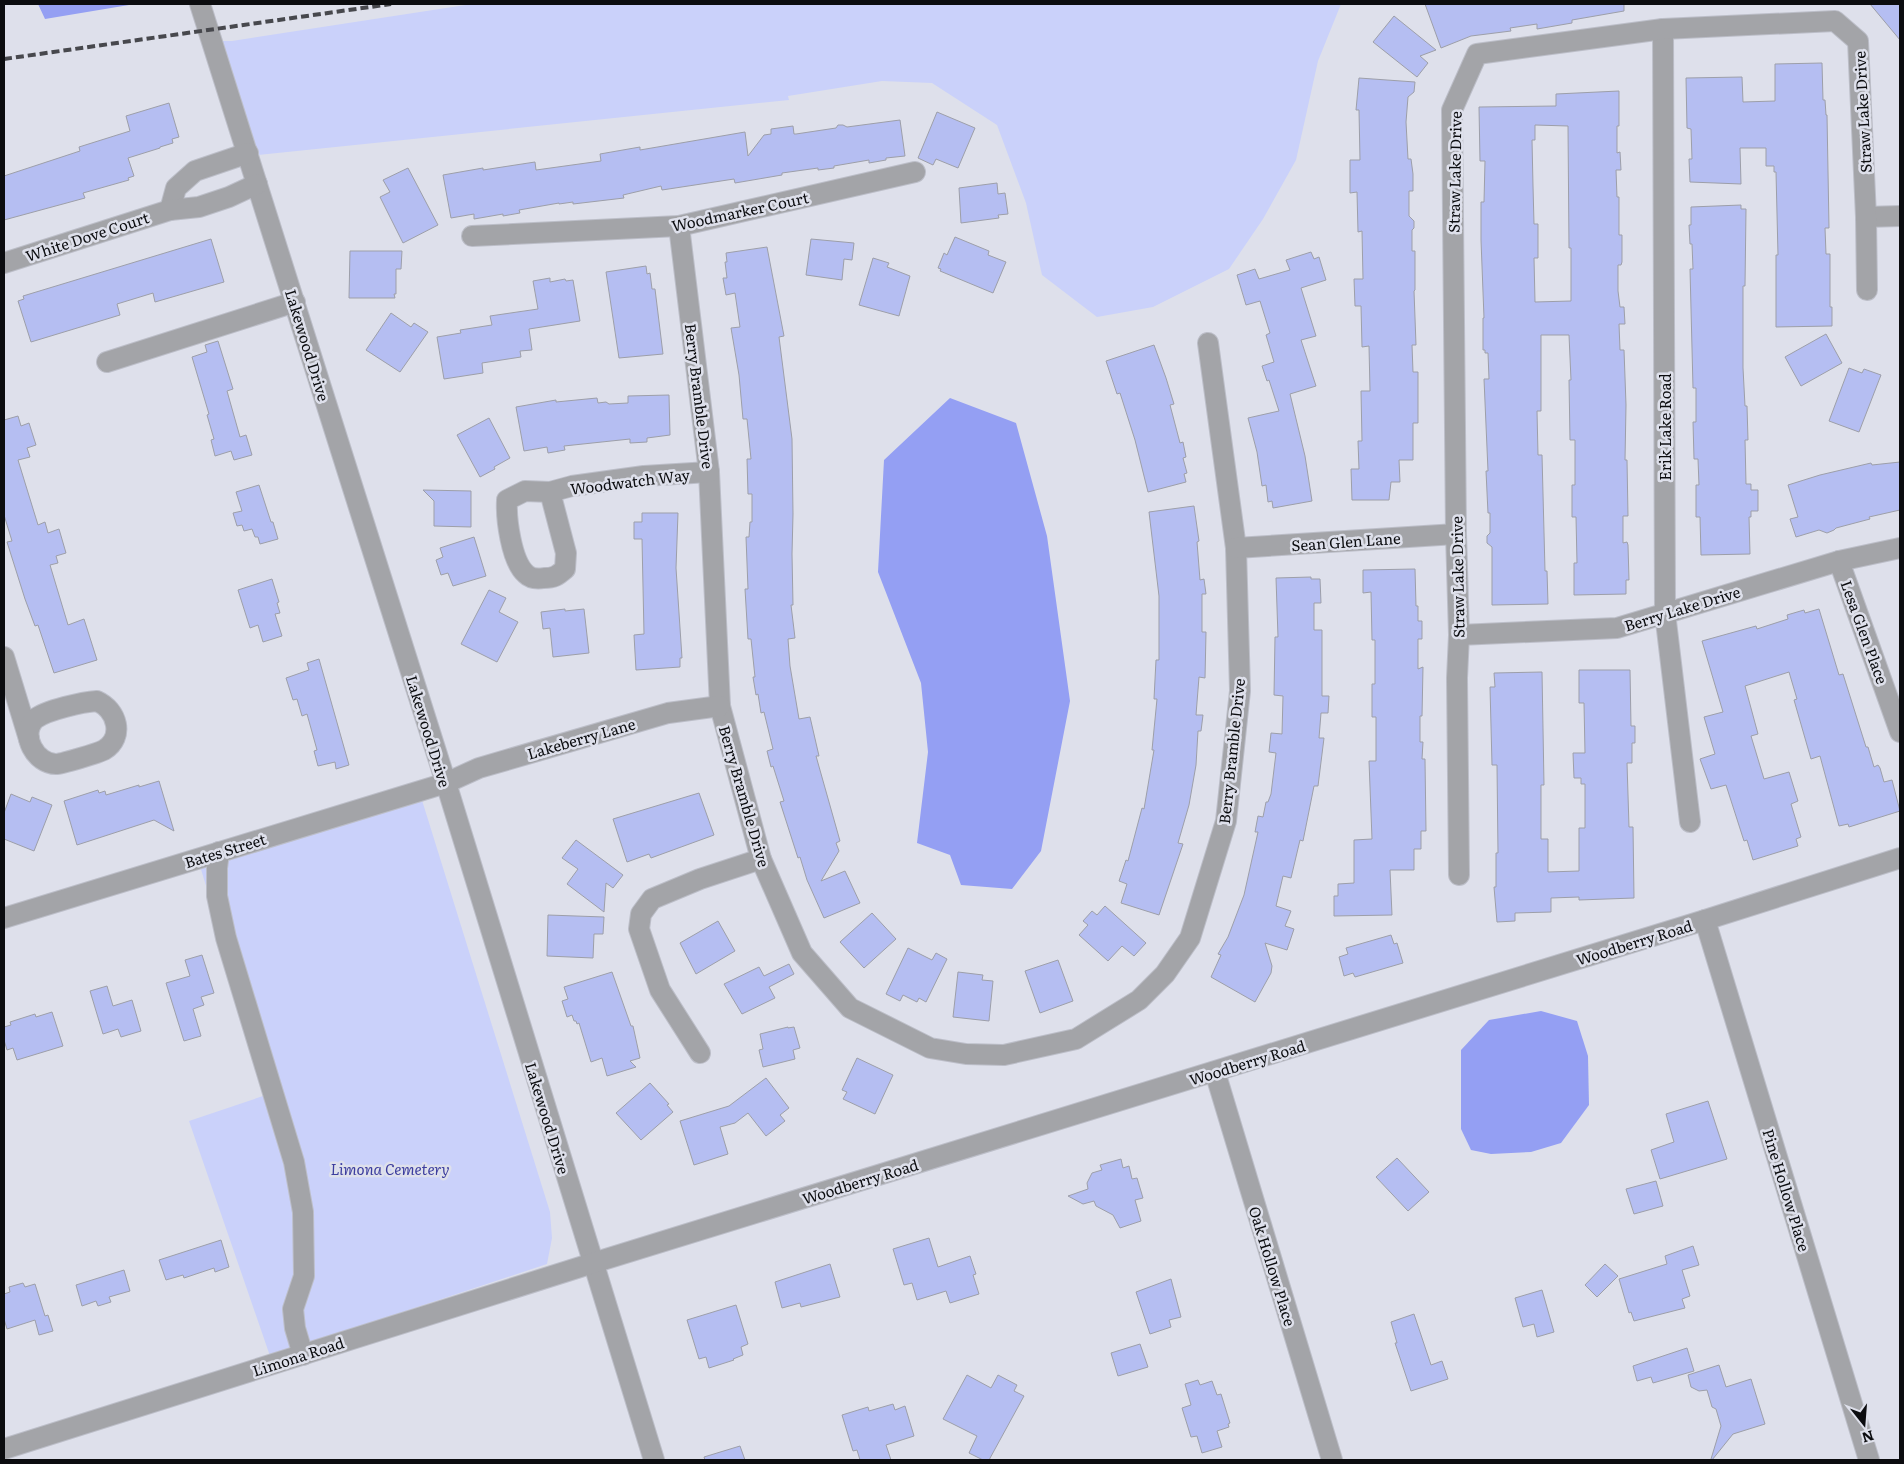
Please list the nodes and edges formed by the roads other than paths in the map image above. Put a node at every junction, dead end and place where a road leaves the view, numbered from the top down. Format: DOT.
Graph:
graph roads {
  1 [pos="200,4"];
  2 [pos="1663,30"];
  3 [pos="248,153"];
  4 [pos="915,172"];
  5 [pos="258,184"];
  6 [pos="170,210"];
  7 [pos="1900,216"];
  8 [pos="1866,217"];
  9 [pos="678,226"];
  10 [pos="472,236"];
  11 [pos="4,262"];
  12 [pos="1867,290"];
  13 [pos="295,302"];
  14 [pos="1208,343"];
  15 [pos="107,362"];
  16 [pos="710,472"];
  17 [pos="550,492"];
  18 [pos="1456,534"];
  19 [pos="1236,548"];
  20 [pos="1900,548"];
  21 [pos="1839,561"];
  22 [pos="1665,613"];
  23 [pos="1459,635"];
  24 [pos="4,657"];
  25 [pos="720,706"];
  26 [pos="1900,732"];
  27 [pos="30,743"];
  28 [pos="446,783"];
  29 [pos="1690,822"];
  30 [pos="220,852"];
  31 [pos="1900,858"];
  32 [pos="761,859"];
  33 [pos="1459,875"];
  34 [pos="4,918"];
  35 [pos="1705,920"];
  36 [pos="700,1053"];
  37 [pos="1214,1072"];
  38 [pos="593,1263"];
  39 [pos="303,1355"];
  40 [pos="4,1449"];
  41 [pos="654,1460"];
  42 [pos="1332,1460"];
  43 [pos="1869,1460"];
  1 -- 3 [label="street, Lakewood Drive"];
  2 -- 8 [label="street, Straw Lake Drive"];
  2 -- 18 [label="street, Straw Lake Drive"];
  2 -- 22 [label="street, Erik Lake Road"];
  3 -- 5 [label="street, Lakewood Drive"];
  3 -- 6 [label="street"];
  4 -- 9 [label="street, Woodmarker Court"];
  5 -- 6 [label="street, White Dove Court"];
  5 -- 13 [label="street, Lakewood Drive"];
  6 -- 11 [label="street, White Dove Court"];
  7 -- 8 [label="street"];
  8 -- 12 [label="street, Straw Lake Drive"];
  9 -- 10 [label="street, Woodmarker Court"];
  9 -- 16 [label="street, Berry Bramble Drive"];
  13 -- 15 [label="street"];
  13 -- 28 [label="street, Lakewood Drive"];
  14 -- 19 [label="street, Berry Bramble Drive"];
  16 -- 17 [label="street, Woodwatch Way"];
  16 -- 25 [label="street, Berry Bramble Drive"];
  18 -- 19 [label="street, Sean Glen Lane"];
  18 -- 23 [label="street, Straw Lake Drive"];
  19 -- 32 [label="street, Berry Bramble Drive"];
  20 -- 21 [label="street, Berry Lake Drive"];
  21 -- 22 [label="street, Berry Lake Drive"];
  21 -- 26 [label="street, Lesa Glen Place"];
  22 -- 23 [label="street, Berry Lake Drive"];
  22 -- 29 [label="street, Erik Lake Road"];
  23 -- 33 [label="street, Straw Lake Drive"];
  24 -- 27 [label="street"];
  25 -- 28 [label="street, Lakeberry Lane"];
  25 -- 32 [label="street, Berry Bramble Drive"];
  28 -- 30 [label="street, Bates Street"];
  28 -- 38 [label="street, Lakewood Drive"];
  30 -- 34 [label="street, Bates Street"];
  30 -- 39 [label="street"];
  31 -- 35 [label="street, Woodberry Road"];
  32 -- 36 [label="street"];
  35 -- 37 [label="street, Woodberry Road"];
  35 -- 43 [label="street, Pine Hollow Place"];
  37 -- 38 [label="street, Woodberry Road"];
  37 -- 42 [label="street, Oak Hollow Place"];
  38 -- 39 [label="street, Limona Road"];
  38 -- 41 [label="street, Lakewood Drive"];
  39 -- 40 [label="street, Limona Road"];
}
